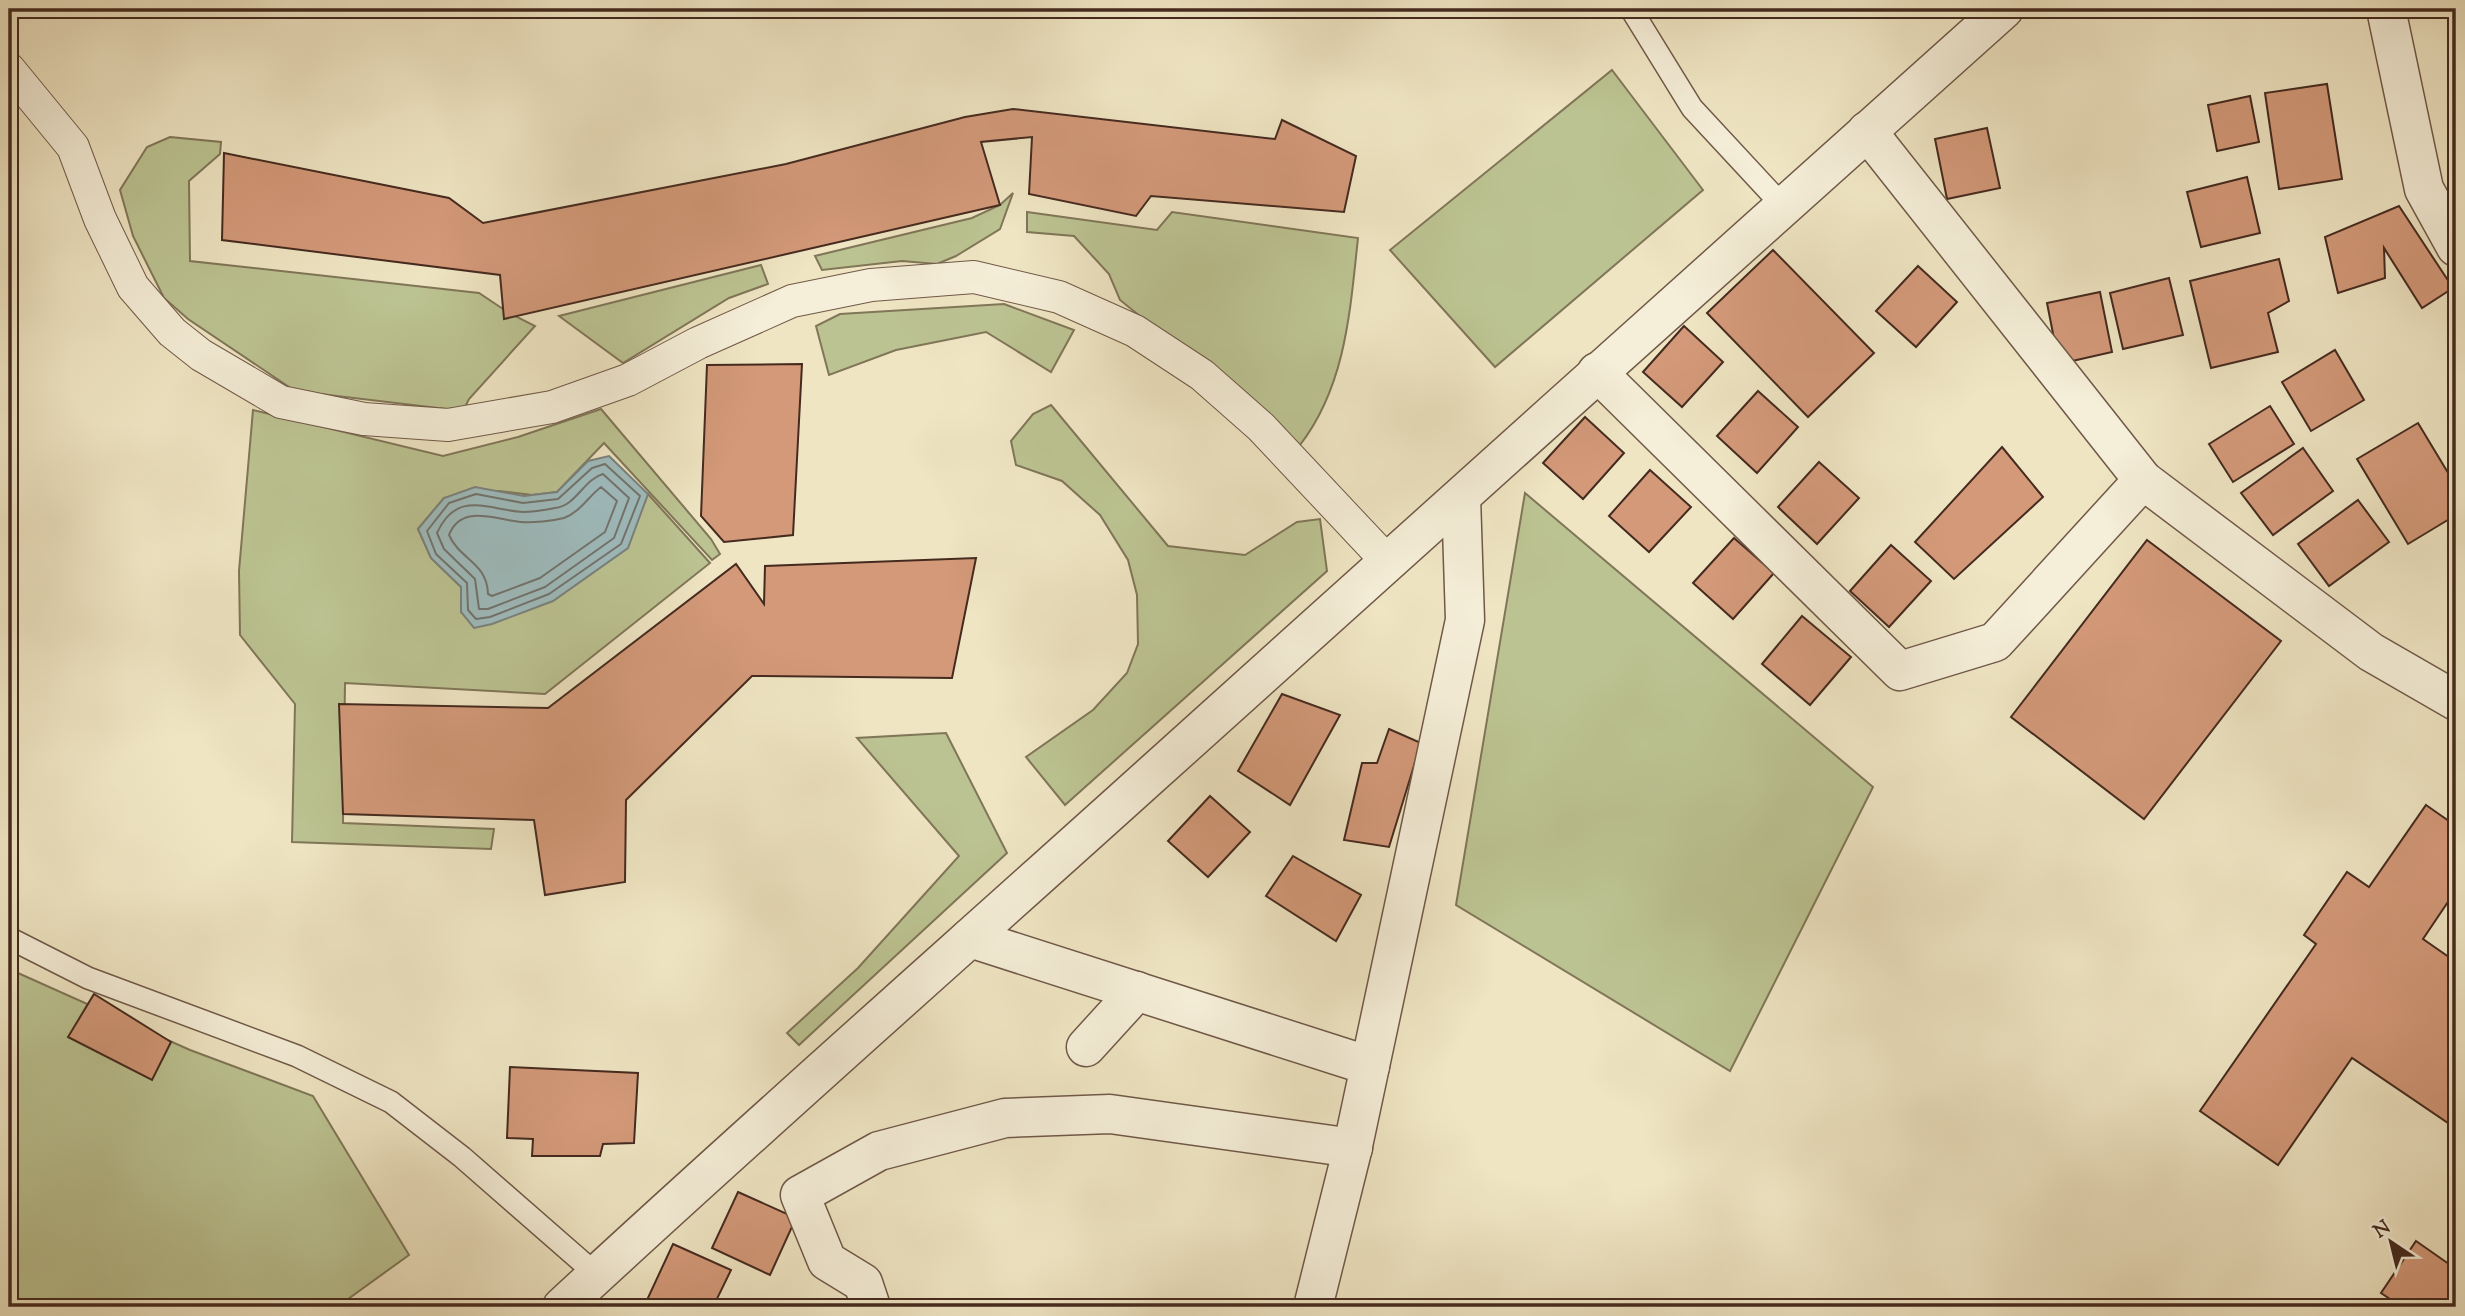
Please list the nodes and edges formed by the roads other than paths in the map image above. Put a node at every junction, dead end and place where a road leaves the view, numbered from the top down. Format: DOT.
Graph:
graph roads {
  1 [pos="1631,9"];
  2 [pos="2004,9"];
  3 [pos="2386,9"];
  4 [pos="9,69"];
  5 [pos="1867,131"];
  6 [pos="1783,206"];
  7 [pos="2456,247"];
  8 [pos="1597,372"];
  9 [pos="2143,480"];
  10 [pos="1461,497"];
  11 [pos="1387,561"];
  12 [pos="2456,701"];
  13 [pos="9,938"];
  14 [pos="970,938"];
  15 [pos="1137,991"];
  16 [pos="1086,1047"];
  17 [pos="1370,1066"];
  18 [pos="1353,1148"];
  19 [pos="597,1275"];
  20 [pos="562,1307"];
  21 [pos="871,1307"];
  22 [pos="1313,1307"];
  1 -- 6 [label="lane"];
  2 -- 5 [label="street"];
  3 -- 7 [label="street"];
  4 -- 11 [label="street"];
  5 -- 6 [label="street"];
  5 -- 9 [label="street"];
  6 -- 8 [label="street"];
  8 -- 9 [label="street"];
  8 -- 10 [label="street"];
  9 -- 12 [label="street"];
  10 -- 11 [label="street"];
  10 -- 17 [label="street"];
  11 -- 14 [label="street"];
  13 -- 19 [label="lane"];
  14 -- 15 [label="street"];
  14 -- 19 [label="street"];
  15 -- 16 [label="street"];
  15 -- 17 [label="street"];
  17 -- 18 [label="street"];
  18 -- 21 [label="street"];
  18 -- 22 [label="street"];
  19 -- 20 [label="street"];
}
